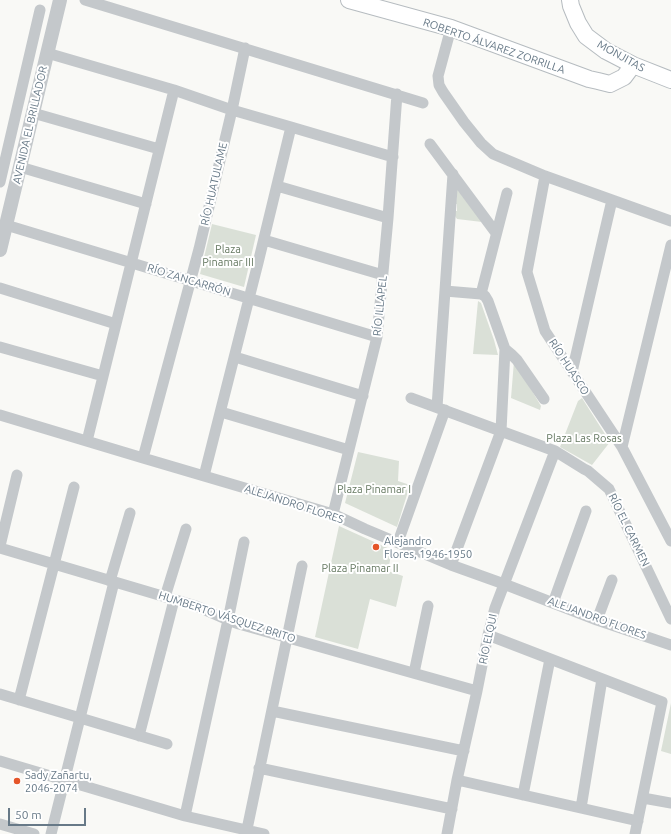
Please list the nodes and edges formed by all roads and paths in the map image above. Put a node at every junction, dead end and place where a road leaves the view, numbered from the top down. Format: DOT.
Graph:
graph roads {
  1 [pos="60,0"];
  2 [pos="85,0"];
  3 [pos="349,0"];
  4 [pos="570,0"];
  5 [pos="40,10"];
  6 [pos="451,28"];
  7 [pos="245,48"];
  8 [pos="47,53"];
  9 [pos="633,65"];
  10 [pos="671,80"];
  11 [pos="174,90"];
  12 [pos="397,94"];
  13 [pos="423,103"];
  14 [pos="232,110"];
  15 [pos="33,113"];
  16 [pos="291,128"];
  17 [pos="430,144"];
  18 [pos="159,149"];
  19 [pos="393,157"];
  20 [pos="20,167"];
  21 [pos="453,174"];
  22 [pos="1,175"];
  23 [pos="545,176"];
  24 [pos="277,186"];
  25 [pos="507,193"];
  26 [pos="612,200"];
  27 [pos="146,204"];
  28 [pos="388,218"];
  29 [pos="671,221"];
  30 [pos="3,224"];
  31 [pos="496,233"];
  32 [pos="264,240"];
  33 [pos="671,246"];
  34 [pos="0,250"];
  35 [pos="131,263"];
  36 [pos="383,275"];
  37 [pos="190,281"];
  38 [pos="0,288"];
  39 [pos="445,292"];
  40 [pos="481,294"];
  41 [pos="249,299"];
  42 [pos="116,324"];
  43 [pos="377,337"];
  44 [pos="0,347"];
  45 [pos="505,349"];
  46 [pos="235,357"];
  47 [pos="572,372"];
  48 [pos="103,376"];
  49 [pos="363,396"];
  50 [pos="411,398"];
  51 [pos="544,399"];
  52 [pos="441,409"];
  53 [pos="220,412"];
  54 [pos="0,415"];
  55 [pos="501,431"];
  56 [pos="87,441"];
  57 [pos="622,448"];
  58 [pos="349,450"];
  59 [pos="555,451"];
  60 [pos="143,458"];
  61 [pos="18,475"];
  62 [pos="204,476"];
  63 [pos="74,487"];
  64 [pos="586,511"];
  65 [pos="130,513"];
  66 [pos="332,514"];
  67 [pos="186,529"];
  68 [pos="671,538"];
  69 [pos="244,542"];
  70 [pos="398,542"];
  71 [pos="0,547"];
  72 [pos="54,564"];
  73 [pos="451,565"];
  74 [pos="302,566"];
  75 [pos="612,580"];
  76 [pos="112,581"];
  77 [pos="504,584"];
  78 [pos="169,598"];
  79 [pos="553,603"];
  80 [pos="428,606"];
  81 [pos="671,619"];
  82 [pos="228,620"];
  83 [pos="597,620"];
  84 [pos="488,635"];
  85 [pos="287,638"];
  86 [pos="671,644"];
  87 [pos="550,659"];
  88 [pos="414,673"];
  89 [pos="602,679"];
  90 [pos="477,691"];
  91 [pos="0,694"];
  92 [pos="19,700"];
  93 [pos="272,711"];
  94 [pos="79,718"];
  95 [pos="139,736"];
  96 [pos="167,744"];
  97 [pos="464,751"];
  98 [pos="0,761"];
  99 [pos="260,768"];
  100 [pos="64,780"];
  101 [pos="457,780"];
  102 [pos="523,795"];
  103 [pos="643,798"];
  104 [pos="671,804"];
  105 [pos="581,808"];
  106 [pos="452,809"];
  107 [pos="185,816"];
  108 [pos="638,821"];
  109 [pos="0,824"];
  110 [pos="246,832"];
  111 [pos="34,834"];
  112 [pos="50,834"];
  113 [pos="264,834"];
  114 [pos="447,834"];
  115 [pos="636,834"];
  1 -- 8 [label="street, AVENIDA EL BRILLADOR"];
  2 -- 7 [label="street"];
  3 -- 6 [label="main road, ROBERTO ÁLVAREZ ZORRILLA"];
  4 -- 9 [label="main road, MONJITAS"];
  5 -- 22 [label="street, AVENIDA EL BRILLADOR"];
  6 -- 9 [label="main road, ROBERTO ÁLVAREZ ZORRILLA"];
  6 -- 23 [label="street"];
  7 -- 12 [label="street"];
  7 -- 14 [label="street, RÍO HUATULAME"];
  8 -- 11 [label="street"];
  8 -- 15 [label="street, AVENIDA EL BRILLADOR"];
  9 -- 10 [label="main road, MONJITAS"];
  11 -- 14 [label="street"];
  11 -- 18 [label="street"];
  12 -- 13 [label="street"];
  12 -- 19 [label="street, RÍO ILLAPEL"];
  14 -- 16 [label="street"];
  14 -- 37 [label="street, RÍO HUATULAME"];
  15 -- 18 [label="street"];
  15 -- 20 [label="street, AVENIDA EL BRILLADOR"];
  16 -- 19 [label="street"];
  16 -- 24 [label="street"];
  17 -- 21 [label="street"];
  18 -- 27 [label="street"];
  19 -- 28 [label="street, RÍO ILLAPEL"];
  20 -- 27 [label="street"];
  20 -- 30 [label="street, AVENIDA EL BRILLADOR"];
  21 -- 31 [label="street"];
  21 -- 39 [label="street"];
  23 -- 26 [label="street"];
  23 -- 47 [label="street, RÍO HUASCO"];
  24 -- 28 [label="street"];
  24 -- 32 [label="street"];
  25 -- 31 [label="street"];
  26 -- 29 [label="street"];
  26 -- 47 [label="street"];
  27 -- 35 [label="street"];
  28 -- 36 [label="street, RÍO ILLAPEL"];
  30 -- 34 [label="street, AVENIDA EL BRILLADOR"];
  30 -- 35 [label="street, RÍO ZANCARRÓN"];
  31 -- 40 [label="street"];
  32 -- 36 [label="street"];
  32 -- 41 [label="street"];
  33 -- 57 [label="street"];
  35 -- 37 [label="street, RÍO ZANCARRÓN"];
  35 -- 42 [label="street"];
  36 -- 43 [label="street, RÍO ILLAPEL"];
  37 -- 41 [label="street, RÍO ZANCARRÓN"];
  37 -- 60 [label="street, RÍO HUATULAME"];
  38 -- 42 [label="street"];
  39 -- 40 [label="street"];
  39 -- 52 [label="street"];
  40 -- 45 [label="street"];
  41 -- 43 [label="street, RÍO ZANCARRÓN"];
  41 -- 46 [label="street"];
  42 -- 48 [label="street"];
  43 -- 49 [label="street, RÍO ILLAPEL"];
  44 -- 48 [label="street"];
  45 -- 51 [label="street"];
  45 -- 55 [label="street"];
  46 -- 49 [label="street"];
  46 -- 53 [label="street"];
  47 -- 57 [label="street, RÍO HUASCO"];
  48 -- 56 [label="street"];
  49 -- 58 [label="street, RÍO ILLAPEL"];
  50 -- 52 [label="street, RÍO EL CARMEN"];
  52 -- 55 [label="street, RÍO EL CARMEN"];
  52 -- 70 [label="street"];
  53 -- 58 [label="street"];
  53 -- 62 [label="street"];
  54 -- 56 [label="street, ALEJANDRO FLORES"];
  55 -- 59 [label="street, RÍO EL CARMEN"];
  55 -- 73 [label="street"];
  56 -- 60 [label="street, ALEJANDRO FLORES"];
  57 -- 68 [label="street, RÍO HUASCO"];
  58 -- 66 [label="street, RÍO ILLAPEL"];
  59 -- 77 [label="street, RÍO ELQUI"];
  59 -- 81 [label="street, RÍO EL CARMEN"];
  60 -- 62 [label="street, ALEJANDRO FLORES"];
  61 -- 71 [label="street"];
  62 -- 66 [label="street, ALEJANDRO FLORES"];
  63 -- 72 [label="street"];
  64 -- 79 [label="street"];
  65 -- 76 [label="street"];
  66 -- 70 [label="street, ALEJANDRO FLORES"];
  67 -- 78 [label="street"];
  69 -- 82 [label="street"];
  70 -- 73 [label="street, ALEJANDRO FLORES"];
  71 -- 72 [label="street, HUMBERTO VÁSQUEZ BRITO"];
  72 -- 76 [label="street, HUMBERTO VÁSQUEZ BRITO"];
  72 -- 92 [label="street"];
  73 -- 77 [label="street, ALEJANDRO FLORES"];
  74 -- 85 [label="street"];
  75 -- 83 [label="street"];
  76 -- 78 [label="street, HUMBERTO VÁSQUEZ BRITO"];
  76 -- 94 [label="street"];
  77 -- 79 [label="street, ALEJANDRO FLORES"];
  77 -- 84 [label="street, RÍO ELQUI"];
  78 -- 82 [label="street, HUMBERTO VÁSQUEZ BRITO"];
  78 -- 95 [label="street"];
  79 -- 83 [label="street, ALEJANDRO FLORES"];
  80 -- 88 [label="street"];
  82 -- 85 [label="street, HUMBERTO VÁSQUEZ BRITO"];
  82 -- 107 [label="street"];
  83 -- 86 [label="street, ALEJANDRO FLORES"];
  84 -- 87 [label="street"];
  84 -- 90 [label="street, RÍO ELQUI"];
  85 -- 88 [label="street, HUMBERTO VÁSQUEZ BRITO"];
  85 -- 93 [label="street"];
  87 -- 89 [label="street"];
  87 -- 102 [label="street"];
  88 -- 90 [label="street, HUMBERTO VÁSQUEZ BRITO"];
  89 -- 103 [label="street"];
  89 -- 105 [label="street"];
  90 -- 97 [label="street, RÍO ELQUI"];
  91 -- 92 [label="street"];
  92 -- 94 [label="street"];
  93 -- 97 [label="street"];
  93 -- 99 [label="street"];
  94 -- 95 [label="street"];
  94 -- 100 [label="street"];
  95 -- 96 [label="street"];
  97 -- 101 [label="street, RÍO ELQUI"];
  98 -- 100 [label="street"];
  99 -- 106 [label="street"];
  99 -- 110 [label="street"];
  100 -- 107 [label="street"];
  100 -- 112 [label="street"];
  101 -- 102 [label="street"];
  101 -- 106 [label="street, RÍO ELQUI"];
  102 -- 105 [label="street"];
  103 -- 104 [label="street"];
  103 -- 108 [label="street"];
  105 -- 108 [label="street"];
  106 -- 114 [label="street, RÍO ELQUI"];
  107 -- 110 [label="street"];
  108 -- 115 [label="street"];
  109 -- 111 [label="street"];
  110 -- 113 [label="street"];
}
